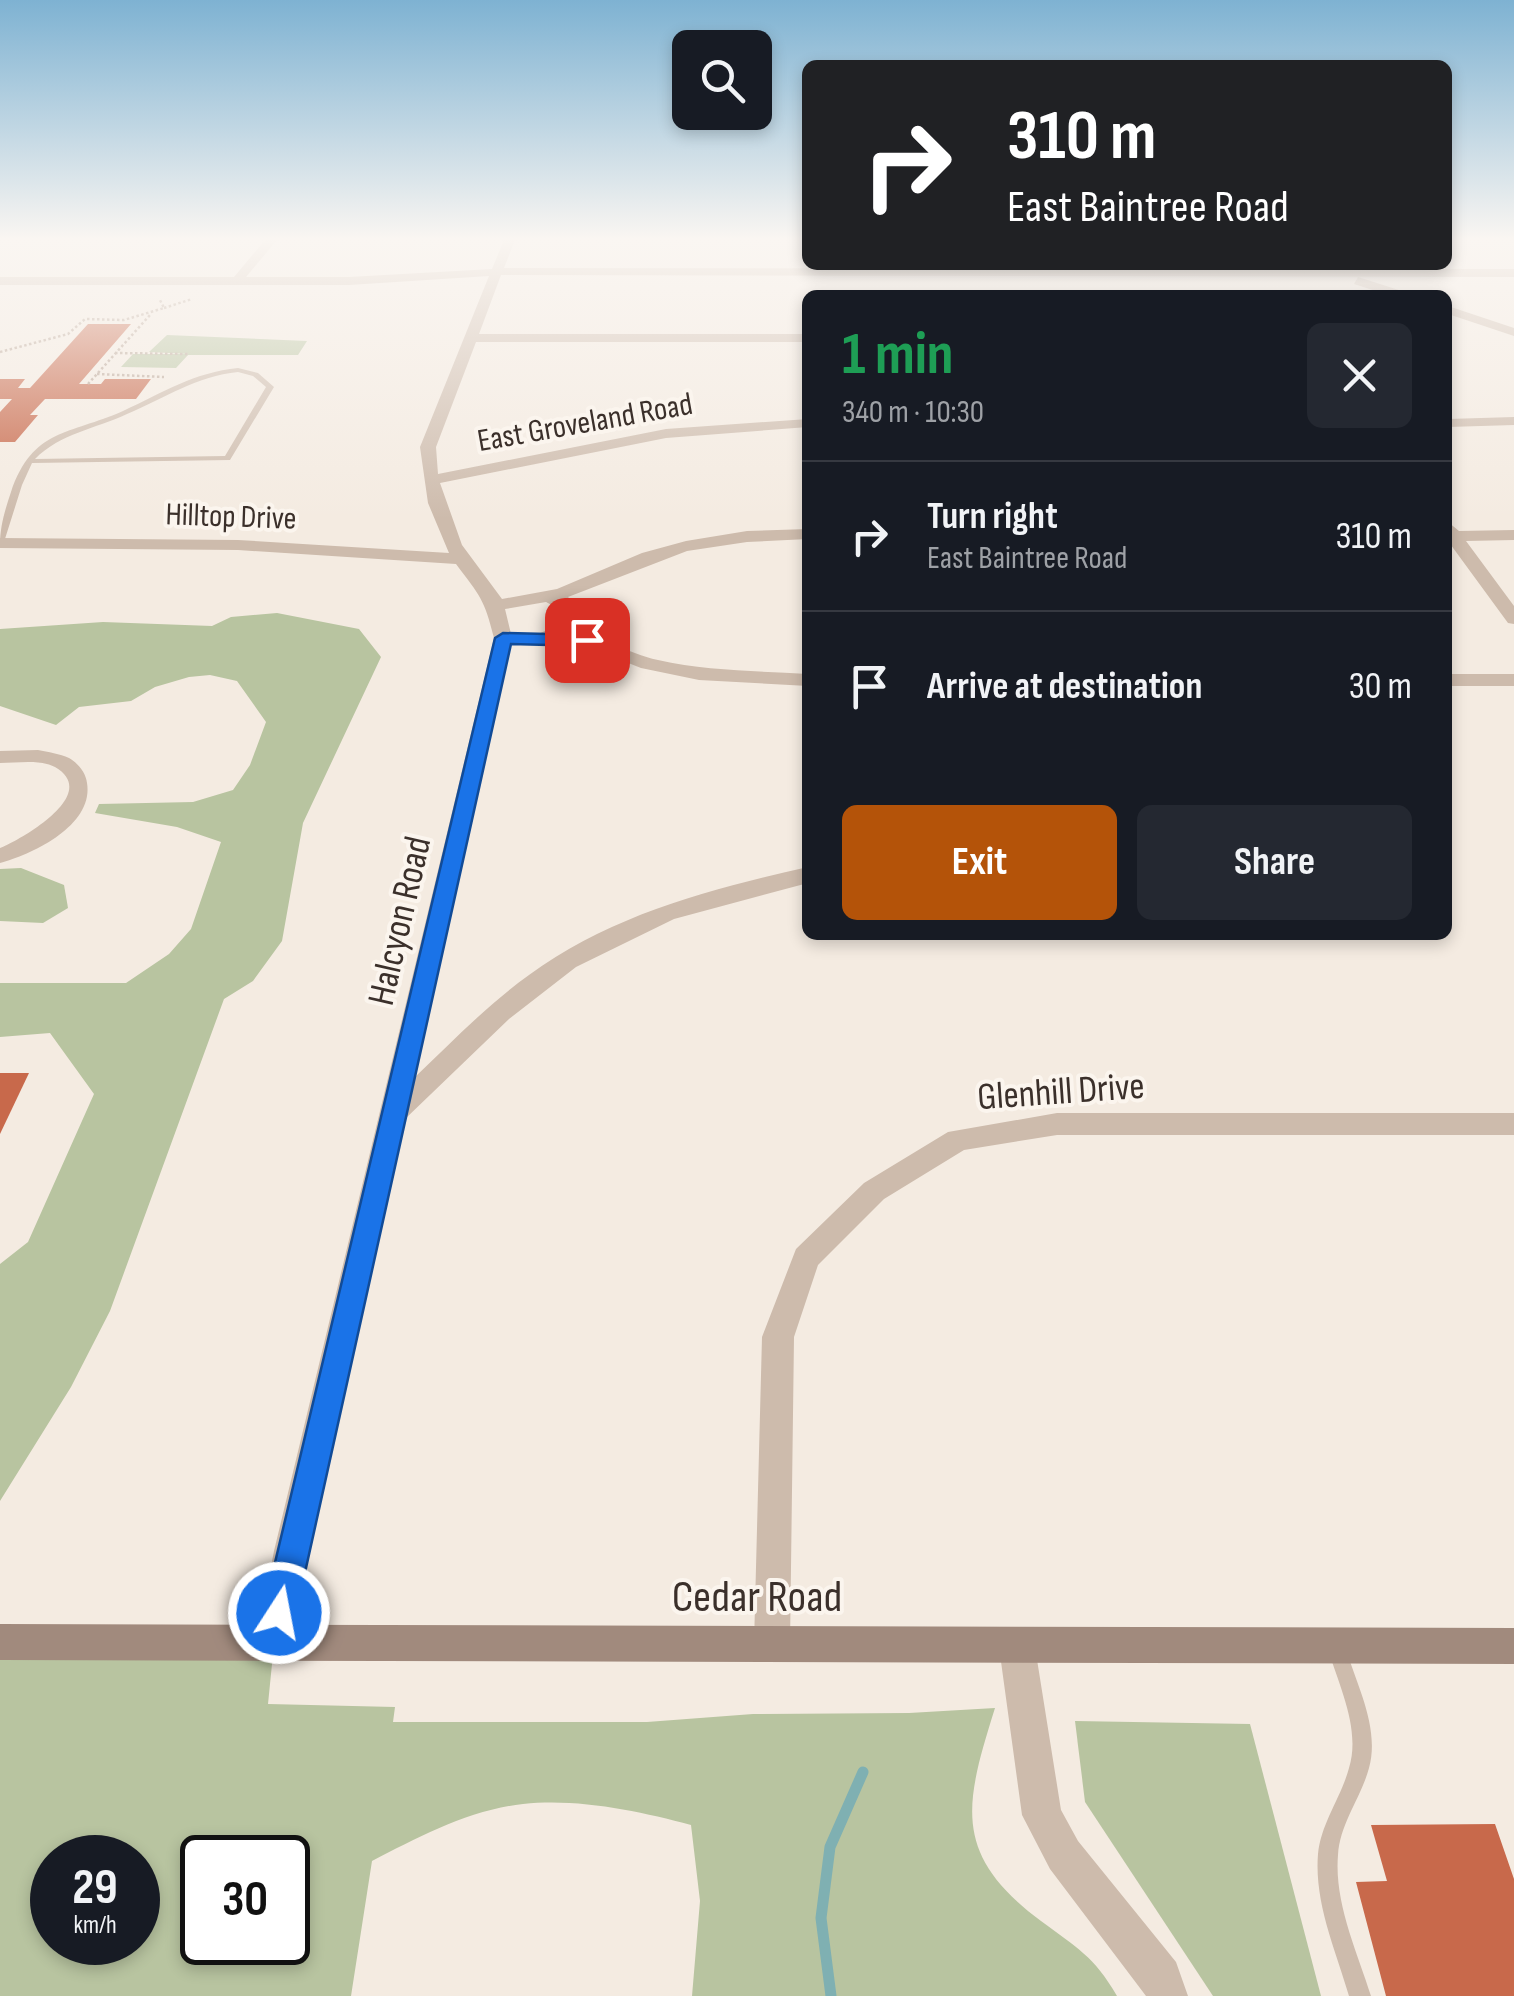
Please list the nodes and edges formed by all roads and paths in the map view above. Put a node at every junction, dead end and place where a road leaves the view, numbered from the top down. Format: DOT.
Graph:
graph roads {
  1 [pos="69,333"];
  2 [pos="132,333"];
  3 [pos="475,333"];
  4 [pos="473,338"];
  5 [pos="802,338"];
  6 [pos="0,352"];
  7 [pos="116,352"];
  8 [pos="189,354"];
  9 [pos="98,374"];
  10 [pos="184,381"];
  11 [pos="88,384"];
  12 [pos="1514,422"];
  13 [pos="802,423"];
  14 [pos="1452,423"];
  15 [pos="28,461"];
  16 [pos="434,480"];
  17 [pos="1452,533"];
  18 [pos="802,535"];
  19 [pos="1514,535"];
  20 [pos="1452,536"];
  21 [pos="0,542"];
  22 [pos="460,559"];
  23 [pos="588,588"];
  24 [pos="548,597"];
  25 [pos="494,607"];
  26 [pos="574,615"];
  27 [pos="1514,619"];
  28 [pos="503,638"];
  29 [pos="587,640"];
  30 [pos="538,641"];
  31 [pos="802,680"];
  32 [pos="1452,680"];
  33 [pos="1514,680"];
  34 [pos="0,756"];
  35 [pos="0,856"];
  36 [pos="802,877"];
  37 [pos="395,1112"];
  38 [pos="1514,1124"];
  39 [pos="0,1642"];
  40 [pos="274,1644"];
  41 [pos="772,1644"];
  42 [pos="1514,1646"];
  43 [pos="1017,1647"];
  44 [pos="1336,1647"];
  45 [pos="1167,1996"];
  46 [pos="1360,1996"];
  1 -- 6 [label="path"];
  2 -- 7 [label="path"];
  3 -- 4 [label="street, Halcyon Road"];
  4 -- 5 [label="street"];
  4 -- 16 [label="street, Halcyon Road"];
  7 -- 8 [label="path"];
  7 -- 9 [label="path"];
  9 -- 10 [label="path"];
  9 -- 11 [label="path"];
  10 -- 15 [label="lane"];
  10 -- 15 [label="lane"];
  12 -- 14 [label="street"];
  13 -- 16 [label="street, East Groveland Road"];
  15 -- 21 [label="lane"];
  16 -- 22 [label="street, Halcyon Road"];
  17 -- 19 [label="street"];
  18 -- 23 [label="street"];
  20 -- 27 [label="street"];
  21 -- 22 [label="street, Hilltop Drive"];
  22 -- 25 [label="street, Halcyon Road"];
  23 -- 24 [label="street"];
  23 -- 26 [label="street"];
  24 -- 25 [label="street"];
  24 -- 26 [label="street"];
  25 -- 28 [label="street, Halcyon Road"];
  26 -- 29 [label="street"];
  26 -- 30 [label="street"];
  28 -- 30 [label="street"];
  28 -- 37 [label="street, Halcyon Road"];
  29 -- 30 [label="street"];
  29 -- 31 [label="street"];
  32 -- 33 [label="street"];
  34 -- 35 [label="street"];
  36 -- 37 [label="street"];
  37 -- 40 [label="street, Halcyon Road"];
  38 -- 41 [label="street, Glenhill Drive"];
  39 -- 40 [label="main road, Cedar Road"];
  40 -- 41 [label="main road, Cedar Road"];
  41 -- 43 [label="main road, Cedar Road"];
  42 -- 44 [label="main road, Cedar Road"];
  43 -- 44 [label="main road, Cedar Road"];
  43 -- 45 [label="street"];
  44 -- 46 [label="lane"];
}
